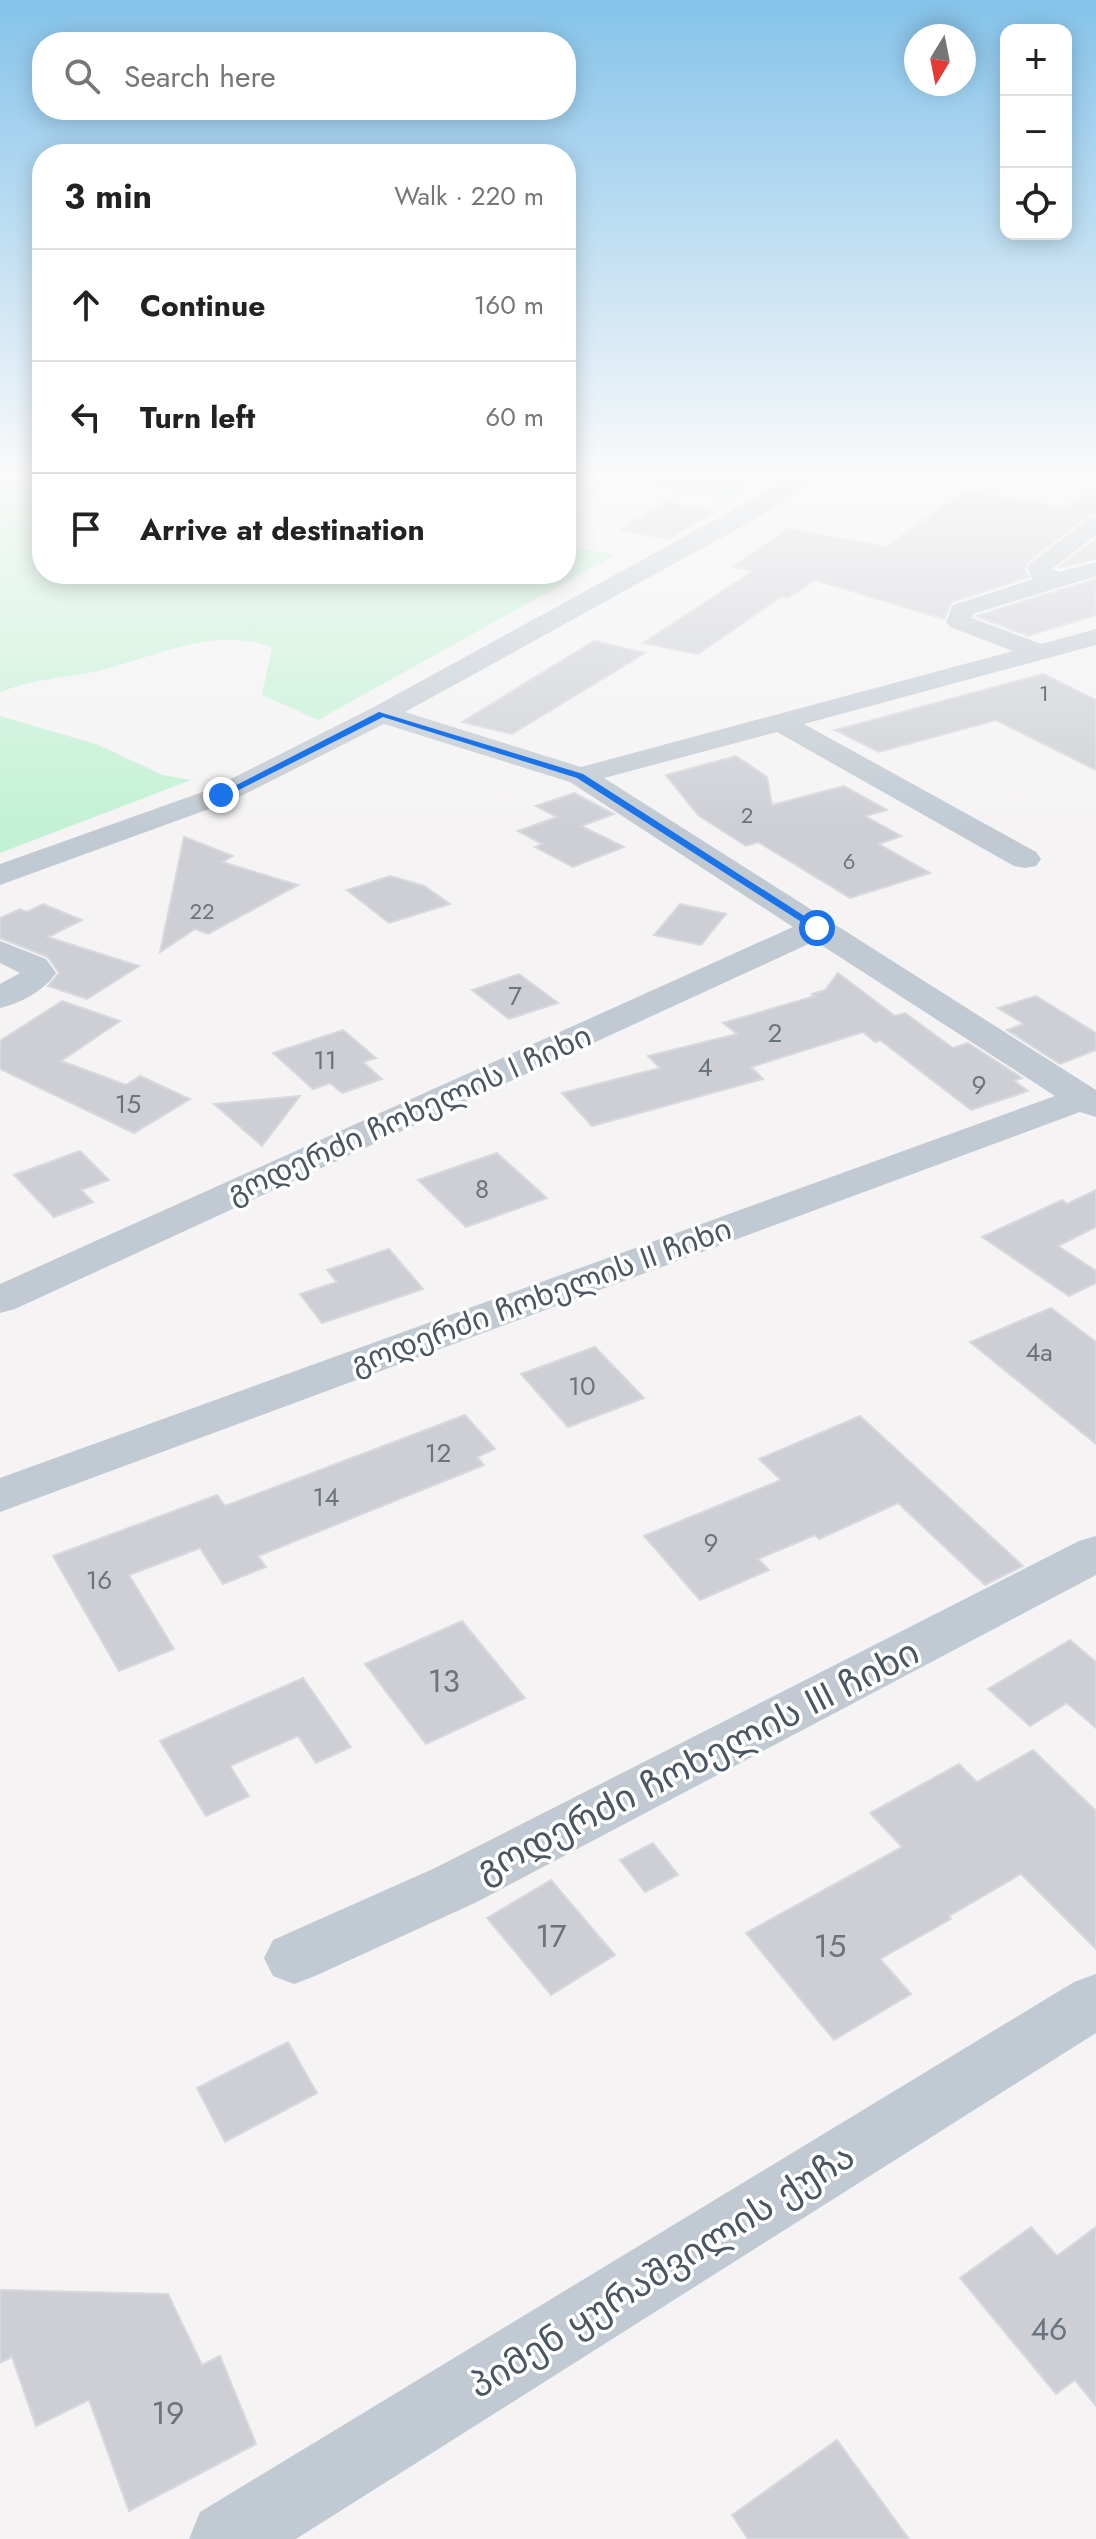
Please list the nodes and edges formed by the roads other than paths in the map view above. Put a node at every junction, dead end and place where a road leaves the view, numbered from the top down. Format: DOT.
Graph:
graph roads {
  1 [pos="602,593"];
  2 [pos="1014,593"];
  3 [pos="1096,637"];
  4 [pos="1068,644"];
  5 [pos="1039,652"];
  6 [pos="1096,655"];
  7 [pos="382,714"];
  8 [pos="780,722"];
  9 [pos="580,776"];
  10 [pos="1025,859"];
  11 [pos="0,875"];
  12 [pos="817,928"];
  13 [pos="0,951"];
  14 [pos="0,998"];
  15 [pos="1090,1102"];
  16 [pos="0,1300"];
  17 [pos="0,1496"];
  18 [pos="1096,1553"];
  19 [pos="294,1958"];
  20 [pos="1096,2001"];
  21 [pos="227,2539"];
  1 -- 7 [label="street"];
  2 -- 5 [label="street"];
  3 -- 4 [label="street"];
  4 -- 5 [label="street"];
  4 -- 6 [label="street"];
  5 -- 8 [label="street"];
  7 -- 9 [label="street"];
  7 -- 11 [label="street"];
  8 -- 9 [label="street"];
  8 -- 10 [label="street"];
  9 -- 12 [label="street"];
  12 -- 15 [label="street"];
  12 -- 16 [label="street, გოდერძი ჩოხელის I ჩიხი"];
  13 -- 14 [label="street"];
  15 -- 17 [label="street, გოდერძი ჩოხელის II ჩიხი"];
  18 -- 19 [label="street, გოდერძი ჩოხელის III ჩიხი"];
  20 -- 21 [label="street, პიმენ ყურაშვილის ქუჩა"];
}
